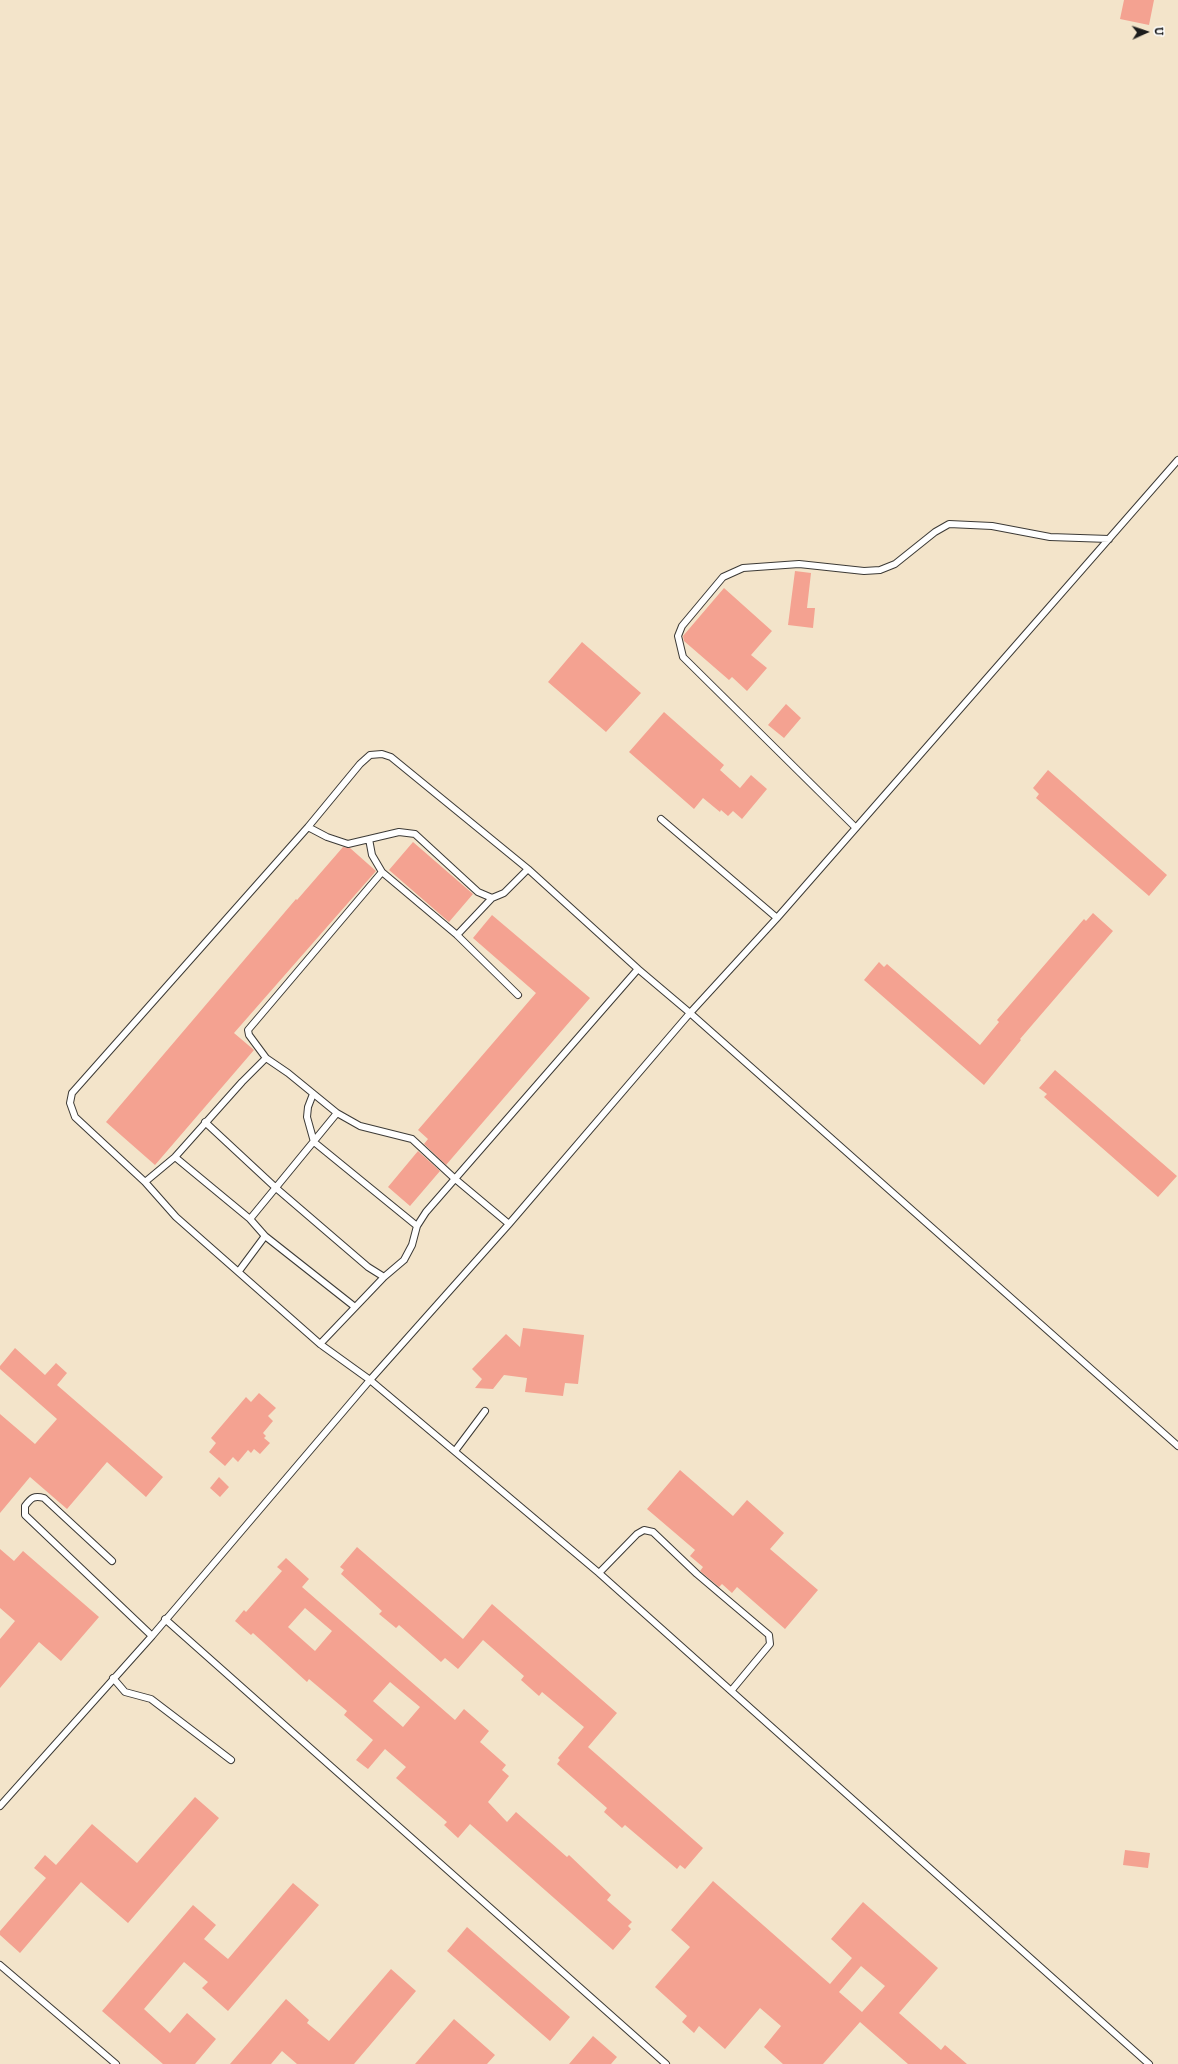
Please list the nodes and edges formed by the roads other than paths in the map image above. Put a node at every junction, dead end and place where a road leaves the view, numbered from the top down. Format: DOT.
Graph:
graph roads {
  1 [pos="1178,460"];
  2 [pos="1109,539"];
  3 [pos="661,819"];
  4 [pos="308,827"];
  5 [pos="856,828"];
  6 [pos="369,839"];
  7 [pos="528,869"];
  8 [pos="382,872"];
  9 [pos="492,898"];
  10 [pos="777,918"];
  11 [pos="457,935"];
  12 [pos="638,969"];
  13 [pos="518,995"];
  14 [pos="690,1013"];
  15 [pos="266,1058"];
  16 [pos="313,1094"];
  17 [pos="337,1113"];
  18 [pos="205,1122"];
  19 [pos="314,1142"];
  20 [pos="175,1157"];
  21 [pos="454,1178"];
  22 [pos="145,1182"];
  23 [pos="276,1188"];
  24 [pos="250,1219"];
  25 [pos="510,1224"];
  26 [pos="418,1226"];
  27 [pos="266,1236"];
  28 [pos="239,1271"];
  29 [pos="384,1277"];
  30 [pos="355,1307"];
  31 [pos="320,1344"];
  32 [pos="370,1380"];
  33 [pos="485,1411"];
  34 [pos="1178,1446"];
  35 [pos="454,1451"];
  36 [pos="112,1561"];
  37 [pos="599,1573"];
  38 [pos="165,1619"];
  39 [pos="152,1636"];
  40 [pos="113,1678"];
  41 [pos="731,1691"];
  42 [pos="231,1760"];
  43 [pos="0,1806"];
  44 [pos="0,1965"];
  45 [pos="116,2064"];
  46 [pos="666,2064"];
  47 [pos="1149,2064"];
  1 -- 2 [label="lane"];
  2 -- 5 [label="lane"];
  2 -- 5 [label="lane"];
  3 -- 10 [label="lane"];
  4 -- 6 [label="lane"];
  4 -- 7 [label="lane"];
  4 -- 22 [label="lane"];
  5 -- 10 [label="lane"];
  6 -- 8 [label="lane"];
  6 -- 9 [label="lane"];
  7 -- 9 [label="lane"];
  7 -- 12 [label="lane"];
  8 -- 11 [label="lane"];
  8 -- 15 [label="lane"];
  9 -- 11 [label="lane"];
  10 -- 14 [label="lane"];
  11 -- 13 [label="lane"];
  12 -- 14 [label="lane"];
  12 -- 21 [label="lane"];
  14 -- 25 [label="lane"];
  14 -- 34 [label="lane"];
  15 -- 16 [label="lane"];
  15 -- 18 [label="lane"];
  16 -- 17 [label="lane"];
  16 -- 19 [label="lane"];
  17 -- 19 [label="lane"];
  17 -- 21 [label="lane"];
  18 -- 20 [label="lane"];
  18 -- 23 [label="lane"];
  19 -- 23 [label="lane"];
  19 -- 26 [label="lane"];
  20 -- 22 [label="lane"];
  20 -- 24 [label="lane"];
  21 -- 25 [label="lane"];
  21 -- 26 [label="lane"];
  22 -- 28 [label="lane"];
  23 -- 24 [label="lane"];
  23 -- 29 [label="lane"];
  24 -- 27 [label="lane"];
  25 -- 32 [label="lane"];
  26 -- 29 [label="lane"];
  27 -- 28 [label="lane"];
  27 -- 30 [label="lane"];
  28 -- 31 [label="lane"];
  29 -- 30 [label="lane"];
  30 -- 31 [label="lane"];
  31 -- 32 [label="lane"];
  32 -- 35 [label="lane"];
  32 -- 38 [label="lane"];
  33 -- 35 [label="lane"];
  35 -- 37 [label="lane"];
  36 -- 39 [label="lane"];
  37 -- 41 [label="lane"];
  37 -- 41 [label="lane"];
  38 -- 39 [label="lane"];
  38 -- 46 [label="lane"];
  39 -- 40 [label="lane"];
  40 -- 42 [label="lane"];
  40 -- 43 [label="lane"];
  41 -- 47 [label="lane"];
  44 -- 45 [label="lane"];
}
